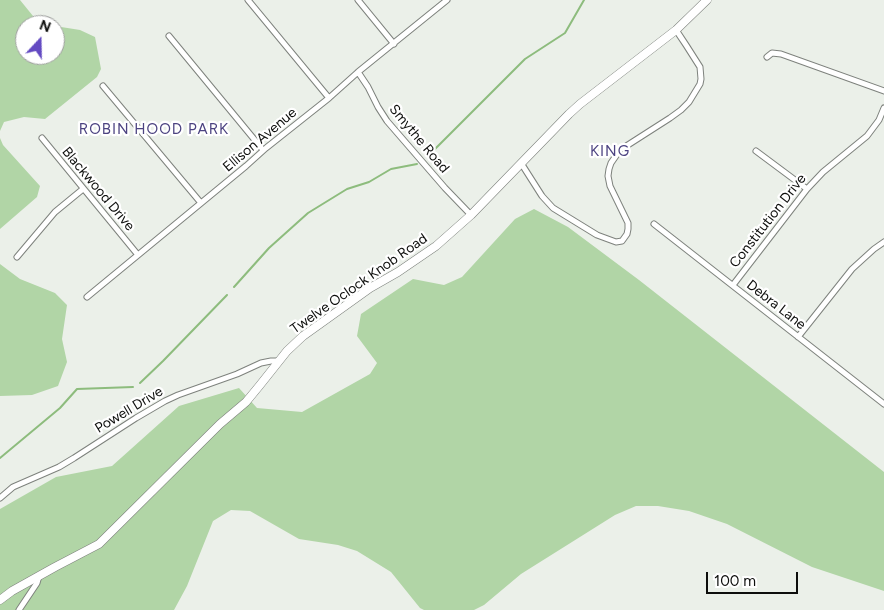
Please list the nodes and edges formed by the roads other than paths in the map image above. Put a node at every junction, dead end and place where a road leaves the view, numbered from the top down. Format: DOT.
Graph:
graph roads {
  1 [pos="248,0"];
  2 [pos="358,0"];
  3 [pos="447,0"];
  4 [pos="706,0"];
  5 [pos="676,30"];
  6 [pos="169,36"];
  7 [pos="394,44"];
  8 [pos="767,57"];
  9 [pos="358,72"];
  10 [pos="104,86"];
  11 [pos="884,91"];
  12 [pos="329,98"];
  13 [pos="884,108"];
  14 [pos="42,138"];
  15 [pos="263,150"];
  16 [pos="756,151"];
  17 [pos="520,164"];
  18 [pos="807,188"];
  19 [pos="83,190"];
  20 [pos="201,203"];
  21 [pos="472,216"];
  22 [pos="654,224"];
  23 [pos="884,242"];
  24 [pos="138,254"];
  25 [pos="17,257"];
  26 [pos="733,285"];
  27 [pos="87,297"];
  28 [pos="798,337"];
  29 [pos="279,361"];
  30 [pos="884,404"];
  31 [pos="0,498"];
  32 [pos="39,576"];
  33 [pos="0,600"];
  34 [pos="19,610"];
  1 -- 12 [label="street"];
  2 -- 7 [label="street"];
  3 -- 7 [label="street, Ellison Avenue"];
  4 -- 5 [label="street, Twelve Oclock Knob Road"];
  5 -- 17 [label="street, Twelve Oclock Knob Road"];
  5 -- 17 [label="street"];
  6 -- 15 [label="street"];
  7 -- 9 [label="street, Ellison Avenue"];
  8 -- 11 [label="street"];
  9 -- 12 [label="street, Ellison Avenue"];
  9 -- 21 [label="street, Smythe Road"];
  10 -- 20 [label="street"];
  12 -- 15 [label="street, Ellison Avenue"];
  13 -- 18 [label="street, Constitution Drive"];
  14 -- 19 [label="street, Blackwood Drive"];
  15 -- 20 [label="street, Ellison Avenue"];
  16 -- 18 [label="street"];
  17 -- 21 [label="street, Twelve Oclock Knob Road"];
  18 -- 26 [label="street, Constitution Drive"];
  19 -- 24 [label="street, Blackwood Drive"];
  19 -- 25 [label="street"];
  20 -- 24 [label="street, Ellison Avenue"];
  21 -- 29 [label="street, Twelve Oclock Knob Road"];
  22 -- 26 [label="street, Debra Lane"];
  23 -- 28 [label="street"];
  24 -- 27 [label="street, Ellison Avenue"];
  26 -- 28 [label="street, Debra Lane"];
  28 -- 30 [label="street, Debra Lane"];
  29 -- 31 [label="street, Powell Drive"];
  29 -- 32 [label="street, Twelve Oclock Knob Road"];
  32 -- 33 [label="street, Twelve Oclock Knob Road"];
  32 -- 34 [label="street"];
}
